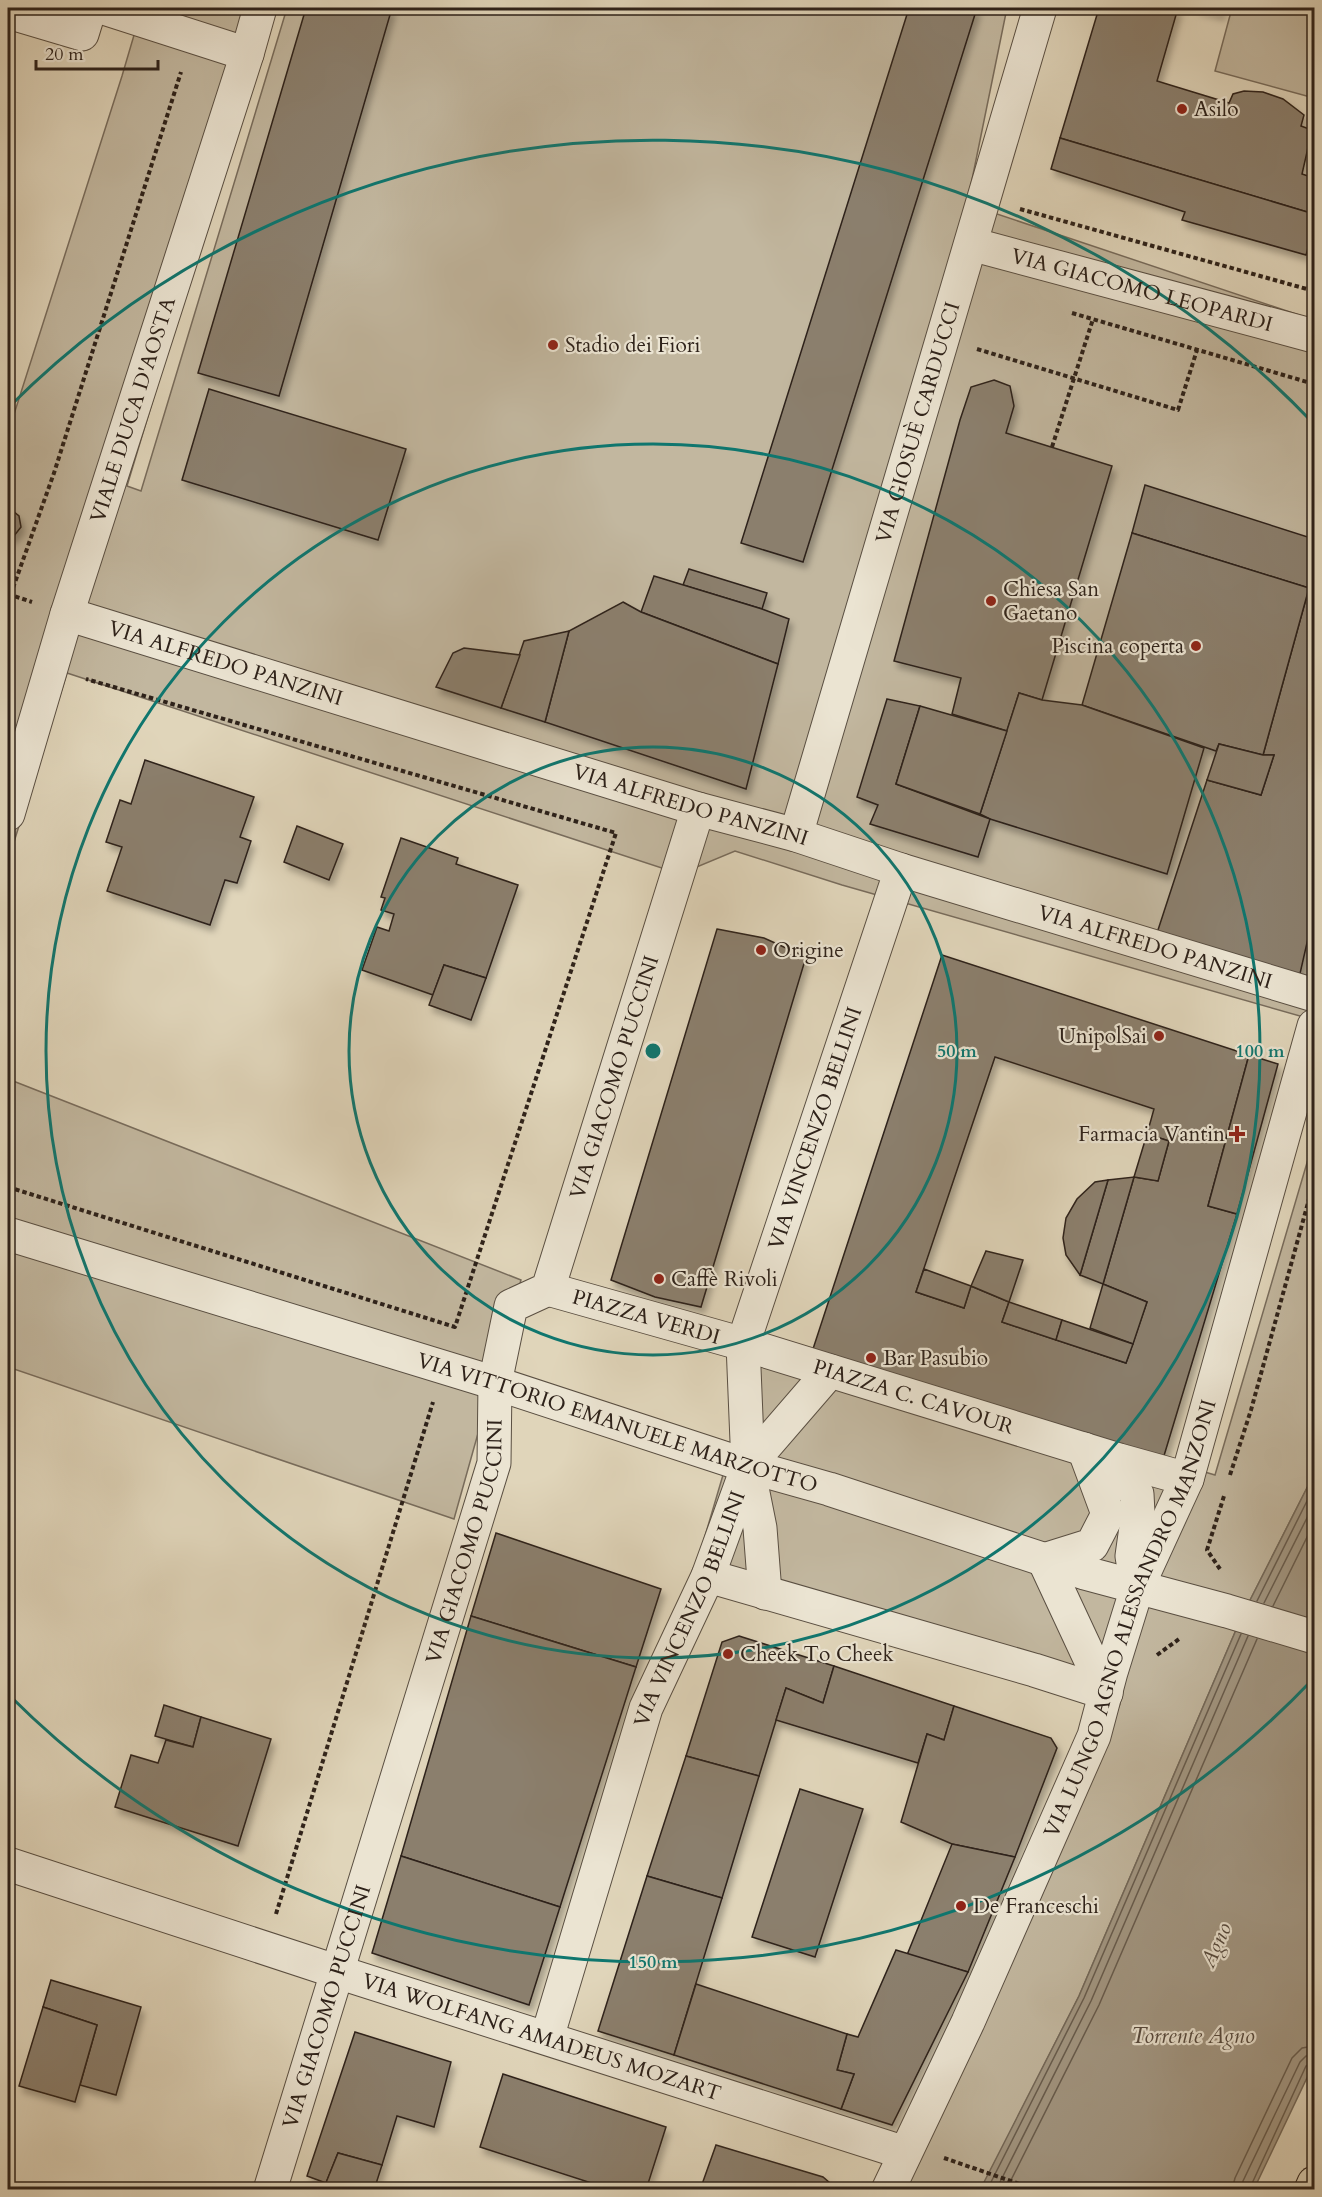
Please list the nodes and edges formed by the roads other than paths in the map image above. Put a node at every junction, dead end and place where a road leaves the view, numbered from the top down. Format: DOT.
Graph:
graph roads {
  1 [pos="90,8"];
  2 [pos="104,8"];
  3 [pos="260,8"];
  4 [pos="1040,8"];
  5 [pos="8,12"];
  6 [pos="247,54"];
  7 [pos="971,244"];
  8 [pos="1314,336"];
  9 [pos="67,614"];
  10 [pos="698,809"];
  11 [pos="8,814"];
  12 [pos="796,835"];
  13 [pos="901,870"];
  14 [pos="1314,995"];
  15 [pos="1314,1026"];
  16 [pos="8,1234"];
  17 [pos="548,1289"];
  18 [pos="743,1344"];
  19 [pos="830,1371"];
  20 [pos="495,1383"];
  21 [pos="1084,1449"];
  22 [pos="748,1466"];
  23 [pos="1187,1479"];
  24 [pos="1044,1560"];
  25 [pos="708,1576"];
  26 [pos="1137,1588"];
  27 [pos="765,1593"];
  28 [pos="1314,1637"];
  29 [pos="1106,1693"];
  30 [pos="8,1864"];
  31 [pos="338,1972"];
  32 [pos="547,2038"];
  33 [pos="905,2153"];
  34 [pos="1314,2183"];
  35 [pos="270,2190"];
  36 [pos="888,2190"];
  37 [pos="1311,2190"];
  1 -- 5 [label="street"];
  2 -- 6 [label="street"];
  3 -- 6 [label="street, VIALE DUCA D'AOSTA"];
  4 -- 7 [label="street, VIA GIOSUÈ CARDUCCI"];
  6 -- 9 [label="street, VIALE DUCA D'AOSTA"];
  7 -- 8 [label="street, VIA GIACOMO LEOPARDI"];
  7 -- 12 [label="street, VIA GIOSUÈ CARDUCCI"];
  9 -- 10 [label="street, VIA ALFREDO PANZINI"];
  9 -- 11 [label="street, VIALE DUCA D'AOSTA"];
  10 -- 12 [label="street, VIA ALFREDO PANZINI"];
  10 -- 17 [label="street, VIA GIACOMO PUCCINI"];
  12 -- 13 [label="street, VIA ALFREDO PANZINI"];
  13 -- 14 [label="street, VIA ALFREDO PANZINI"];
  13 -- 18 [label="street, VIA VINCENZO BELLINI"];
  15 -- 23 [label="street, VIA LUNGO AGNO ALESSANDRO MANZONI"];
  16 -- 20 [label="street, VIA VITTORIO EMANUELE MARZOTTO"];
  17 -- 18 [label="street, PIAZZA VERDI"];
  17 -- 20 [label="street, VIA GIACOMO PUCCINI"];
  18 -- 19 [label="street, PIAZZA C. CAVOUR"];
  18 -- 22 [label="street, VIA VINCENZO BELLINI"];
  19 -- 21 [label="street, PIAZZA C. CAVOUR"];
  19 -- 22 [label="street"];
  20 -- 22 [label="street, VIA VITTORIO EMANUELE MARZOTTO"];
  20 -- 31 [label="street, VIA GIACOMO PUCCINI"];
  21 -- 23 [label="street, PIAZZA C. CAVOUR"];
  21 -- 24 [label="street"];
  21 -- 26 [label="street, PIAZZA C. CAVOUR"];
  22 -- 24 [label="street, VIA VITTORIO EMANUELE MARZOTTO"];
  22 -- 25 [label="street, VIA VINCENZO BELLINI"];
  22 -- 27 [label="street"];
  23 -- 26 [label="street, VIA LUNGO AGNO ALESSANDRO MANZONI"];
  24 -- 26 [label="street, VIA VITTORIO EMANUELE MARZOTTO"];
  24 -- 29 [label="street"];
  25 -- 27 [label="street"];
  25 -- 32 [label="street, VIA VINCENZO BELLINI"];
  26 -- 28 [label="street, VIA VITTORIO EMANUELE MARZOTTO"];
  26 -- 29 [label="street, VIA LUNGO AGNO ALESSANDRO MANZONI"];
  27 -- 29 [label="street"];
  29 -- 33 [label="street, VIA LUNGO AGNO ALESSANDRO MANZONI"];
  30 -- 31 [label="street, VIA WOLFANG AMADEUS MOZART"];
  31 -- 32 [label="street, VIA WOLFANG AMADEUS MOZART"];
  31 -- 35 [label="street, VIA GIACOMO PUCCINI"];
  32 -- 33 [label="street, VIA WOLFANG AMADEUS MOZART"];
  33 -- 36 [label="street, VIA LUNGO AGNO ALESSANDRO MANZONI"];
  34 -- 37 [label="main road"];
}
